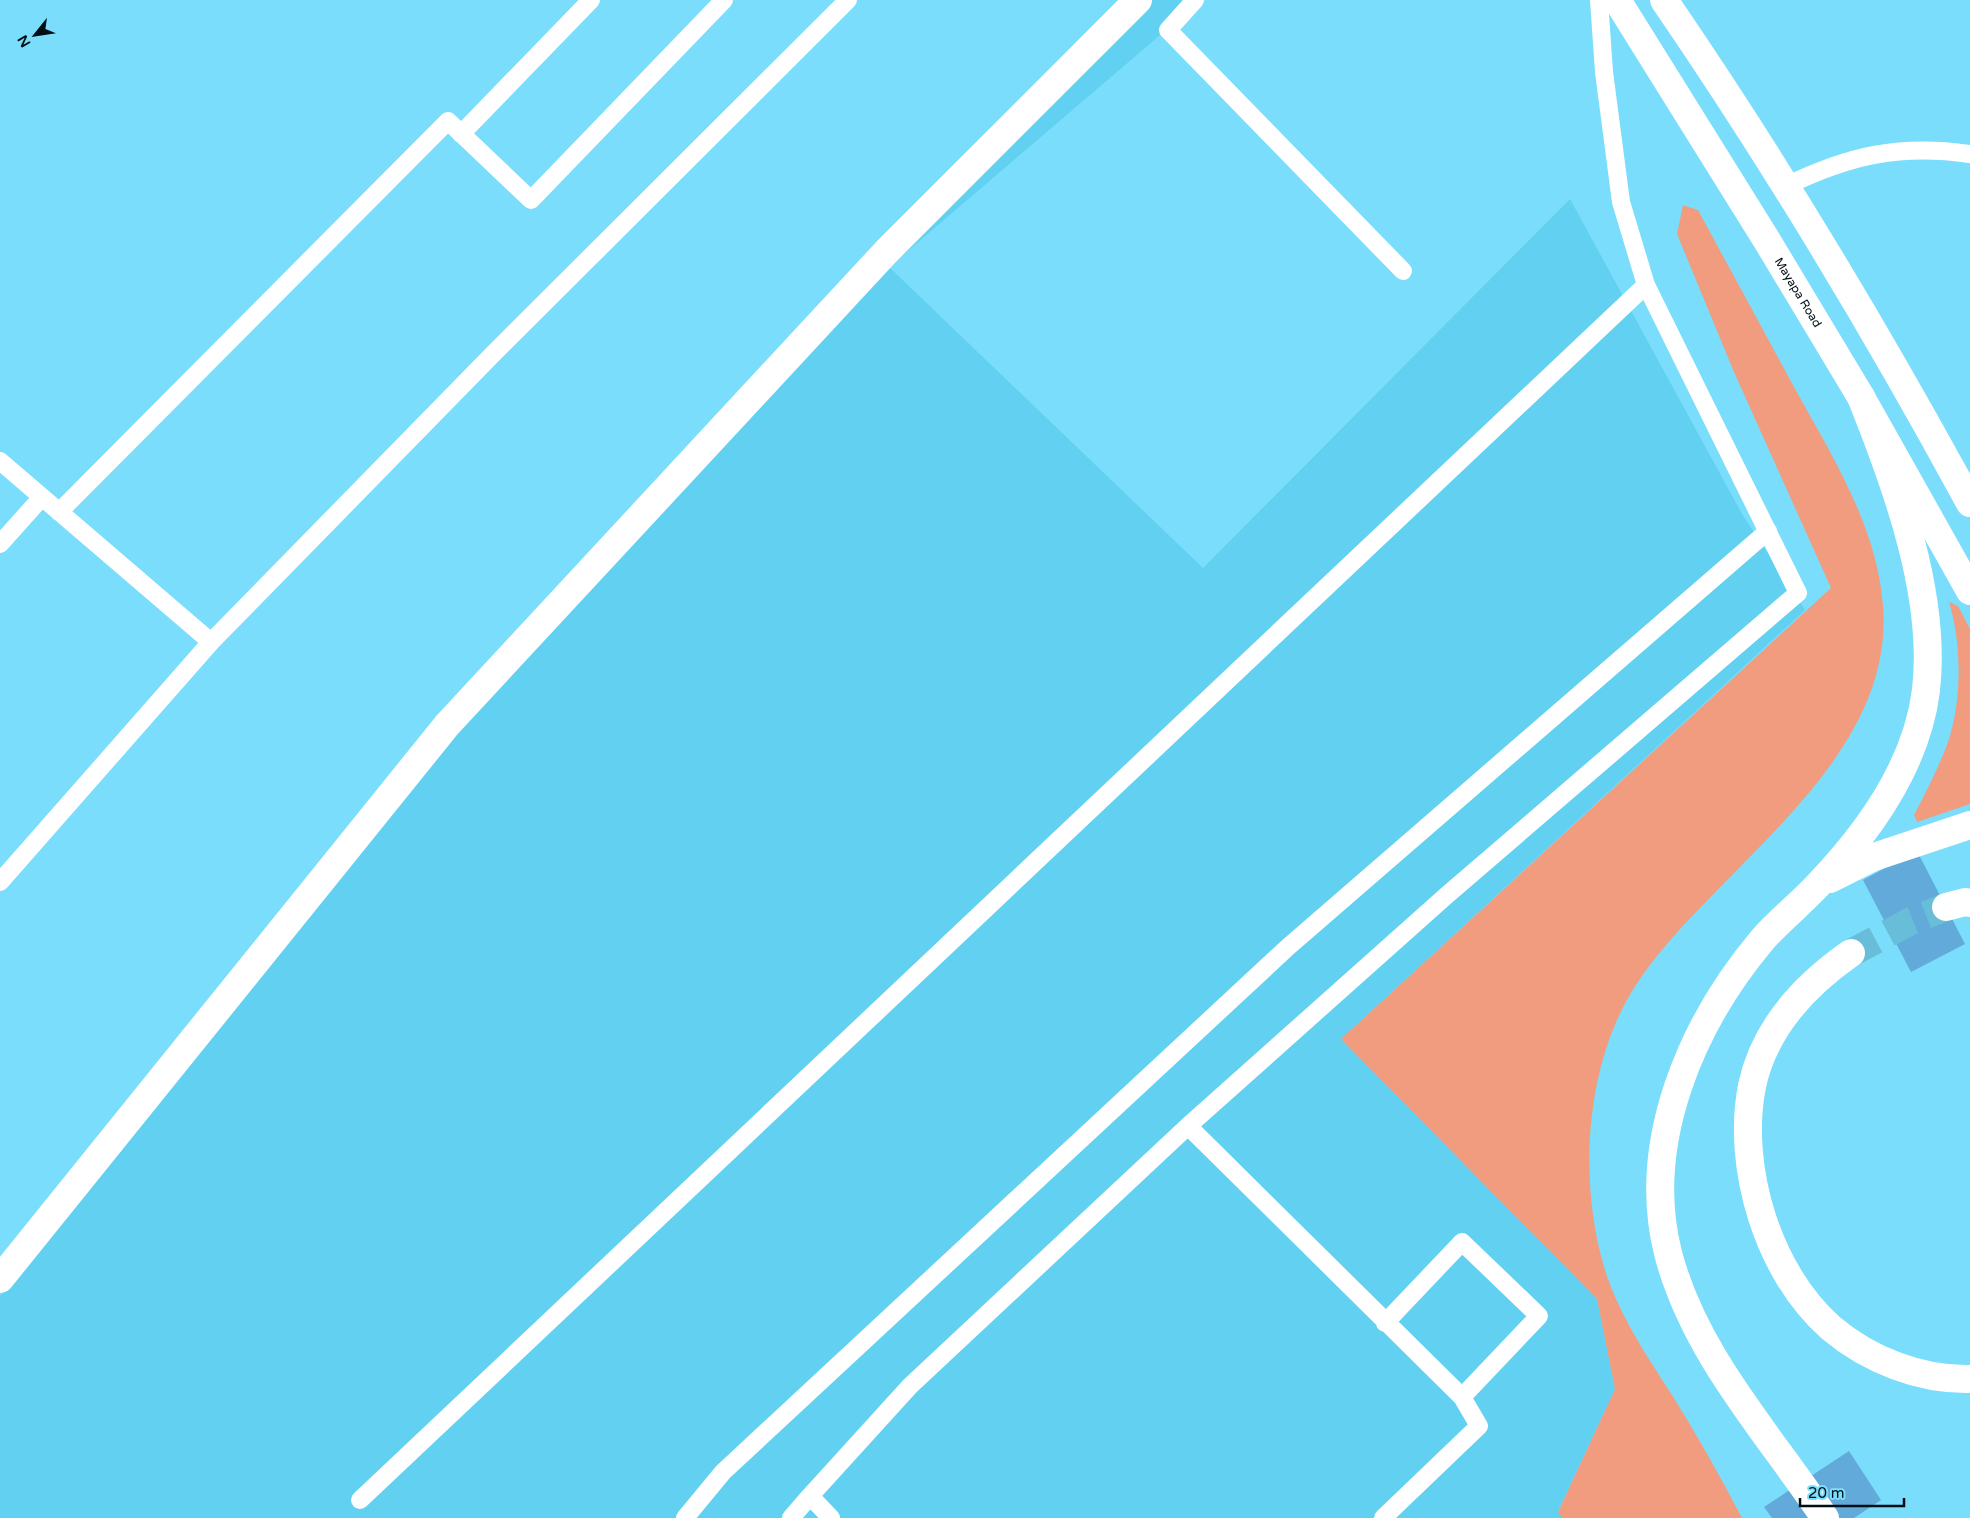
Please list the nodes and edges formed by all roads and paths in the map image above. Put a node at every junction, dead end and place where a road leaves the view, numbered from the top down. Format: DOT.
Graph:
graph roads {
  1 [pos="591,0"];
  2 [pos="724,0"];
  3 [pos="848,0"];
  4 [pos="1138,0"];
  5 [pos="1195,0"];
  6 [pos="1599,0"];
  7 [pos="1617,0"];
  8 [pos="1664,0"];
  9 [pos="461,134"];
  10 [pos="1970,154"];
  11 [pos="1786,186"];
  12 [pos="1403,271"];
  13 [pos="1646,285"];
  14 [pos="1861,397"];
  15 [pos="0,460"];
  16 [pos="42,497"];
  17 [pos="1970,503"];
  18 [pos="59,512"];
  19 [pos="1768,531"];
  20 [pos="0,544"];
  21 [pos="1970,591"];
  22 [pos="211,642"];
  23 [pos="1970,825"];
  24 [pos="0,882"];
  25 [pos="1816,887"];
  26 [pos="1851,953"];
  27 [pos="1188,1126"];
  28 [pos="0,1279"];
  29 [pos="1385,1323"];
  30 [pos="1970,1379"];
  31 [pos="1462,1397"];
  32 [pos="810,1496"];
  33 [pos="360,1500"];
  34 [pos="685,1518"];
  35 [pos="791,1518"];
  36 [pos="831,1518"];
  37 [pos="1383,1518"];
  38 [pos="1825,1518"];
  1 -- 9 [label="lane"];
  2 -- 9 [label="lane"];
  3 -- 22 [label="lane"];
  4 -- 28 [label="main road"];
  5 -- 12 [label="lane"];
  6 -- 13 [label="lane"];
  7 -- 14 [label="main road, Mayapa Road"];
  8 -- 11 [label="main road"];
  9 -- 18 [label="lane"];
  10 -- 11 [label="lane"];
  11 -- 17 [label="main road"];
  13 -- 19 [label="lane"];
  13 -- 33 [label="lane"];
  14 -- 21 [label="main road, Mayapa Road"];
  14 -- 25 [label="main road"];
  15 -- 16 [label="lane"];
  16 -- 18 [label="lane"];
  16 -- 20 [label="lane"];
  18 -- 22 [label="lane"];
  19 -- 27 [label="lane"];
  19 -- 34 [label="lane"];
  22 -- 24 [label="lane"];
  23 -- 25 [label="main road"];
  25 -- 38 [label="main road"];
  26 -- 30 [label="main road"];
  27 -- 29 [label="lane"];
  27 -- 32 [label="lane"];
  29 -- 31 [label="lane"];
  29 -- 31 [label="lane"];
  31 -- 37 [label="lane"];
  32 -- 35 [label="lane"];
  32 -- 36 [label="lane"];
}
